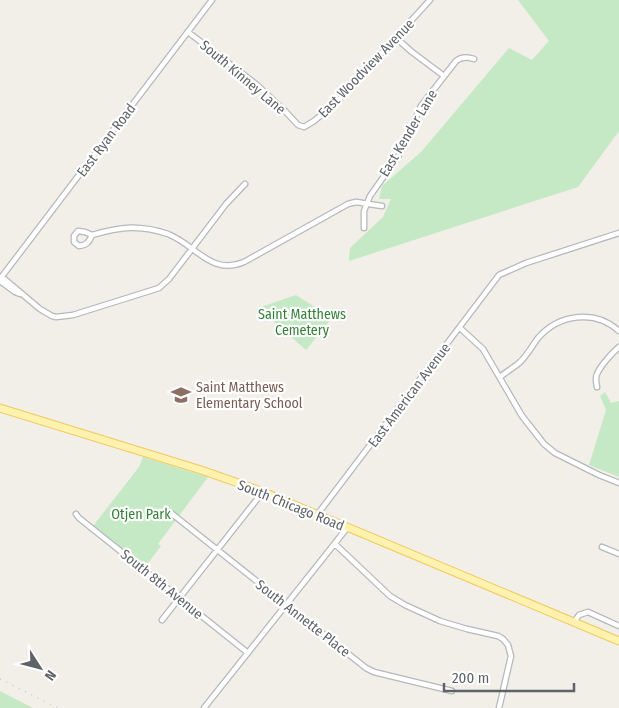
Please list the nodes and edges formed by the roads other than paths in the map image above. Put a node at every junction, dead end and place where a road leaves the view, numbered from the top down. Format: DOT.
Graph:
graph roads {
  1 [pos="212,0"];
  2 [pos="430,0"];
  3 [pos="188,32"];
  4 [pos="396,38"];
  5 [pos="474,59"];
  6 [pos="444,76"];
  7 [pos="297,124"];
  8 [pos="244,184"];
  9 [pos="367,203"];
  10 [pos="382,206"];
  11 [pos="364,228"];
  12 [pos="619,233"];
  13 [pos="92,235"];
  14 [pos="192,249"];
  15 [pos="1,279"];
  16 [pos="460,328"];
  17 [pos="619,331"];
  18 [pos="619,346"];
  19 [pos="500,377"];
  20 [pos="597,387"];
  21 [pos="0,408"];
  22 [pos="619,483"];
  23 [pos="262,491"];
  24 [pos="171,513"];
  25 [pos="76,514"];
  26 [pos="317,515"];
  27 [pos="347,528"];
  28 [pos="335,544"];
  29 [pos="602,547"];
  30 [pos="216,550"];
  31 [pos="619,554"];
  32 [pos="180,598"];
  33 [pos="286,605"];
  34 [pos="162,620"];
  35 [pos="574,622"];
  36 [pos="619,626"];
  37 [pos="617,639"];
  38 [pos="248,653"];
  39 [pos="452,691"];
  40 [pos="204,708"];
  41 [pos="499,708"];
  1 -- 3 [label="street, East Ryan Road"];
  2 -- 4 [label="street, East Woodview Avenue"];
  3 -- 7 [label="street, South Kinney Lane"];
  3 -- 15 [label="street, East Ryan Road"];
  4 -- 6 [label="street"];
  4 -- 7 [label="street, East Woodview Avenue"];
  5 -- 6 [label="street, East Kender Lane"];
  6 -- 9 [label="street, East Kender Lane"];
  8 -- 14 [label="street"];
  9 -- 10 [label="street"];
  9 -- 11 [label="street, East Kender Lane"];
  9 -- 14 [label="street"];
  12 -- 16 [label="street, East American Avenue"];
  13 -- 14 [label="street"];
  14 -- 15 [label="street"];
  16 -- 19 [label="street"];
  16 -- 26 [label="street, East American Avenue"];
  17 -- 19 [label="street"];
  18 -- 20 [label="street"];
  19 -- 22 [label="street"];
  21 -- 23 [label="main road, South Chicago Road"];
  23 -- 26 [label="main road, South Chicago Road"];
  23 -- 30 [label="street"];
  24 -- 30 [label="street, South Annette Place"];
  25 -- 32 [label="street, South 8th Avenue"];
  26 -- 27 [label="main road, South Chicago Road"];
  27 -- 28 [label="street"];
  27 -- 35 [label="main road, South Chicago Road"];
  28 -- 33 [label="street"];
  28 -- 41 [label="street"];
  29 -- 31 [label="street"];
  30 -- 32 [label="street"];
  30 -- 33 [label="street, South Annette Place"];
  32 -- 34 [label="street"];
  32 -- 38 [label="street, South 8th Avenue"];
  33 -- 38 [label="street"];
  33 -- 39 [label="street, South Annette Place"];
  35 -- 36 [label="street"];
  35 -- 37 [label="main road, South Chicago Road"];
  36 -- 37 [label="street"];
  38 -- 40 [label="street"];
}
